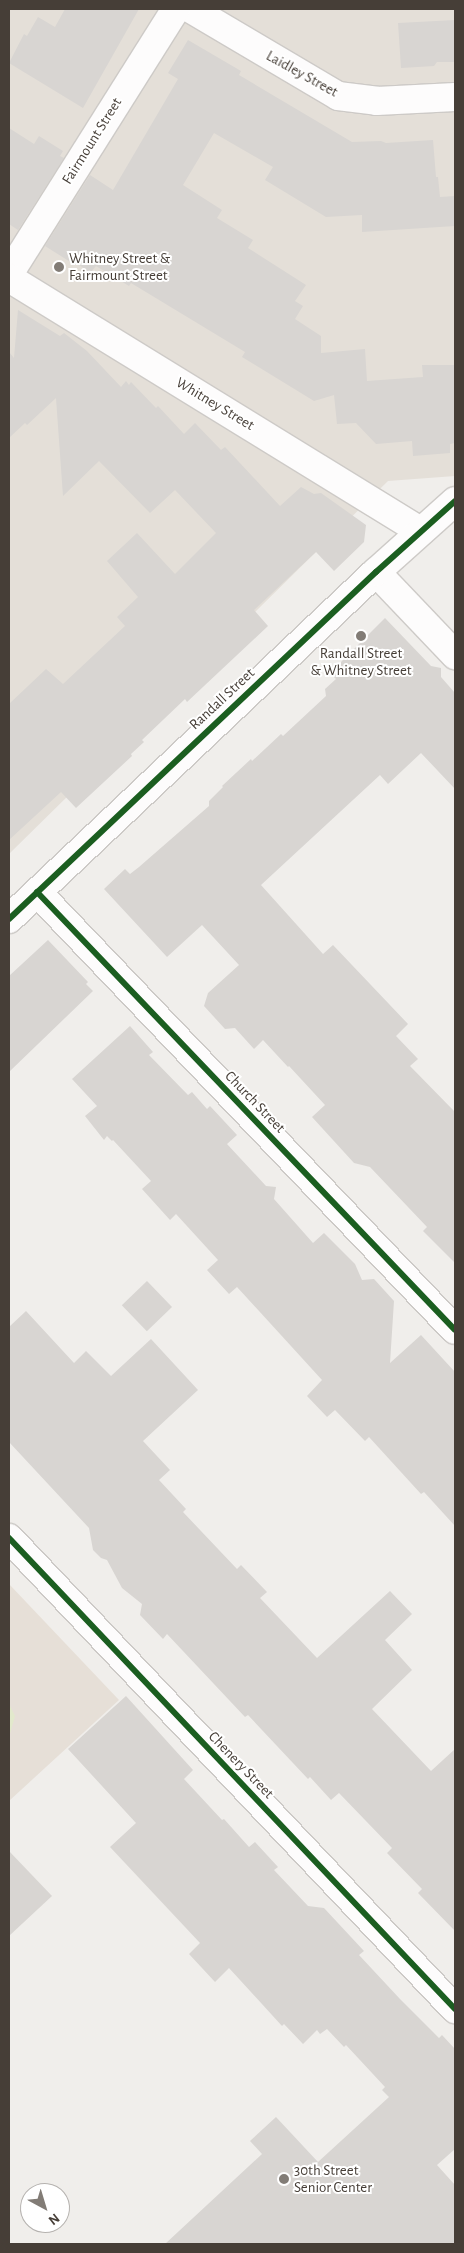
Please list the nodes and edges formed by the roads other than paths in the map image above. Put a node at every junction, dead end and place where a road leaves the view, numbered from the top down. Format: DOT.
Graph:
graph roads {
  1 [pos="176,9"];
  2 [pos="191,9"];
  3 [pos="455,97"];
  4 [pos="9,274"];
  5 [pos="9,278"];
  6 [pos="455,501"];
  7 [pos="420,531"];
  8 [pos="376,572"];
  9 [pos="455,656"];
  10 [pos="37,892"];
  11 [pos="9,919"];
  12 [pos="455,1330"];
  13 [pos="9,1538"];
  14 [pos="455,2009"];
  1 -- 4 [label="street, Fairmount Street"];
  2 -- 3 [label="street, Laidley Street"];
  5 -- 7 [label="street, Whitney Street"];
  6 -- 7 [label="street, Randall Street"];
  7 -- 8 [label="street, Randall Street"];
  8 -- 9 [label="street"];
  8 -- 10 [label="street, Randall Street"];
  10 -- 11 [label="street, Randall Street"];
  10 -- 12 [label="street, Church Street"];
  13 -- 14 [label="street, Chenery Street"];
}
